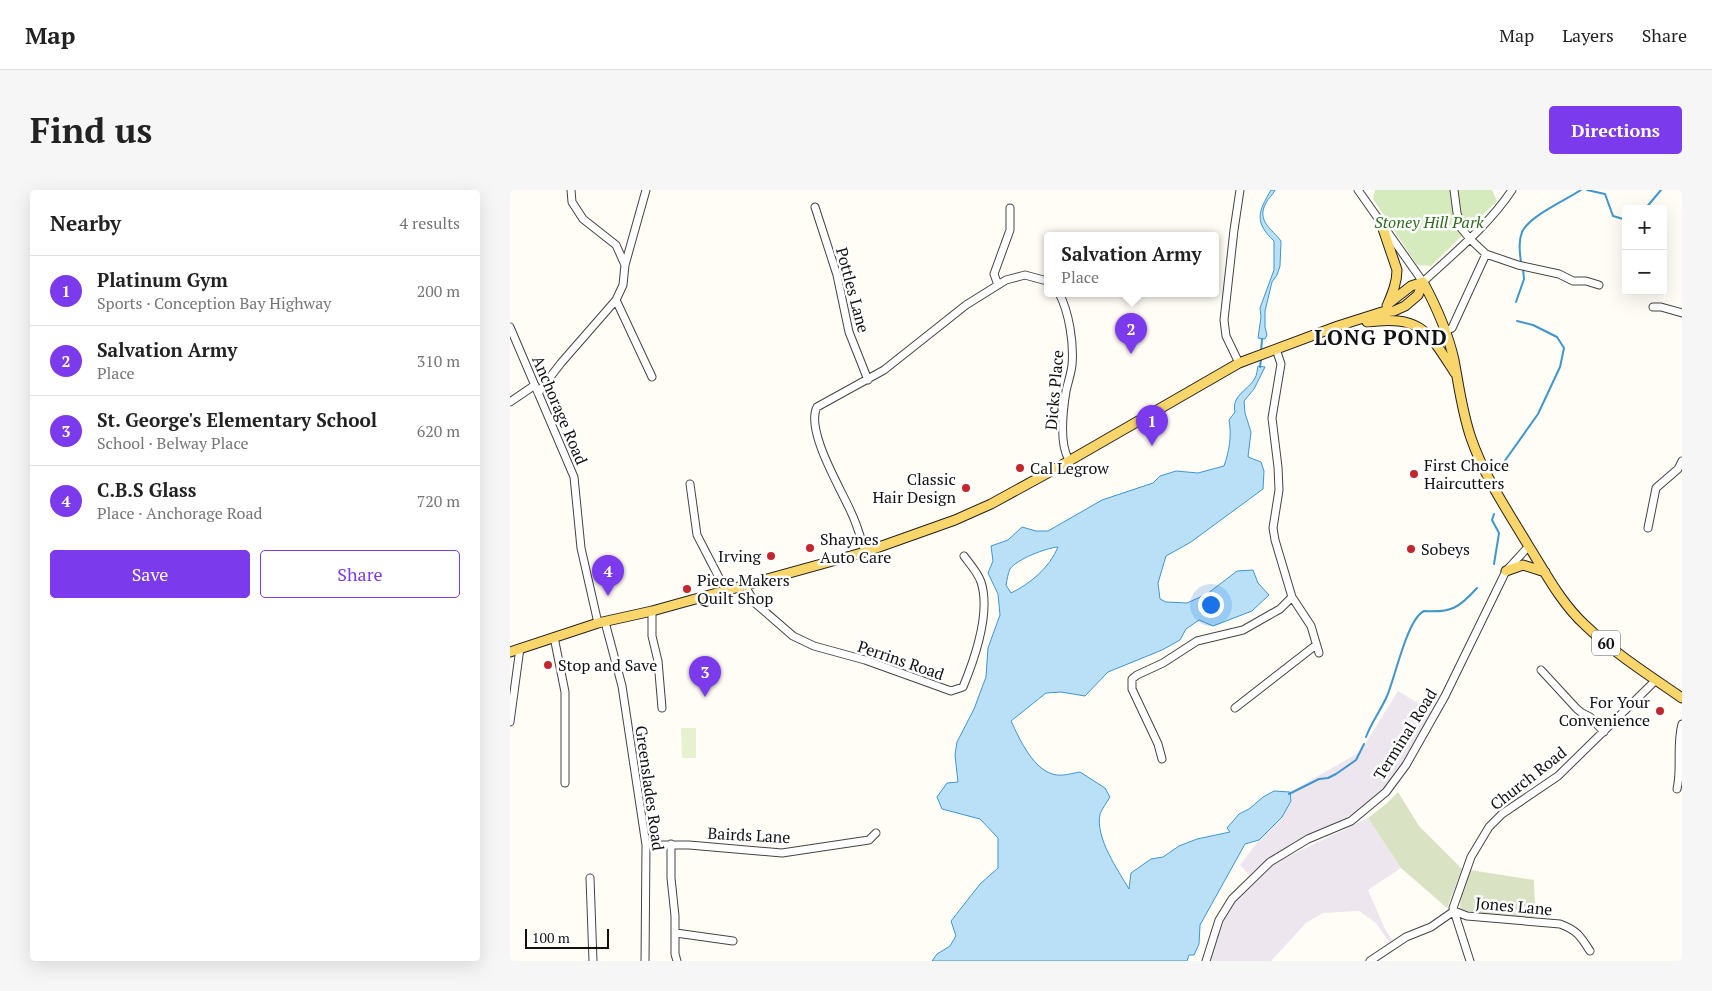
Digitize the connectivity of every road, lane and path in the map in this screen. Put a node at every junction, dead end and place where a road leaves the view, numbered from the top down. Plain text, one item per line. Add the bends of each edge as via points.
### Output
1 (571, 190) edge
2 (646, 190) edge
3 (1240, 190) edge
4 (1358, 190) edge
5 (1454, 190) edge
6 (1512, 190) edge
7 (815, 207) dead end
8 (1010, 208) dead end
9 (1382, 223) junction
10 (1470, 239) junction
11 (1486, 254) junction
12 (626, 265) junction
13 (1044, 280) edge
14 (1423, 282) junction
15 (998, 285) junction
16 (1599, 285) dead end
17 (1060, 297) edge
18 (616, 300) junction
19 (1652, 307) dead end
20 (1385, 309) junction
21 (1682, 313) edge
22 (1345, 324) junction
23 (510, 327) edge
24 (1445, 331) junction
25 (1275, 349) junction
26 (1239, 363) junction
27 (652, 377) dead end
28 (1457, 377) junction
29 (868, 380) junction
30 (535, 385) junction
31 (538, 393) junction
32 (510, 402) edge
33 (1069, 460) junction
34 (1682, 461) edge
35 (690, 484) dead end
36 (1648, 528) dead end
37 (1529, 546) junction
38 (865, 552) junction
39 (964, 556) dead end
40 (1506, 572) junction
41 (1545, 572) junction
42 (745, 586) junction
43 (726, 591) junction
44 (1292, 597) junction
45 (652, 611) junction
46 (602, 622) junction
47 (554, 637) junction
48 (1316, 645) junction
49 (520, 648) junction
50 (510, 652) edge
51 (1319, 653) dead end
52 (1541, 670) dead end
53 (1656, 680) junction
54 (1682, 698) edge
55 (662, 708) dead end
56 (1235, 708) dead end
57 (510, 722) edge
58 (1682, 724) edge
59 (1604, 732) junction
60 (1162, 759) dead end
61 (565, 783) dead end
62 (1677, 789) dead end
63 (876, 833) dead end
64 (671, 844) junction
65 (646, 845) junction
66 (590, 878) dead end
67 (1454, 911) junction
68 (676, 933) junction
69 (734, 941) dead end
70 (1590, 951) dead end
71 (593, 961) edge
72 (645, 961) edge
73 (677, 961) edge
74 (1206, 961) edge
75 (1370, 961) edge
76 (1470, 961) edge

1 - 12 street via 572,202 583,219 616,245
2 - 12 street
3 - 26 street via 1224,320 1226,336
4 - 9 street
5 - 10 street via 1461,228
6 - 10 street
7 - 29 street, Pottles Lane via 837,275 849,332
8 - 15 street via 1010,230 994,274
9 - 14 street
9 - 20 main road via 1397,270 1396,283
10 - 11 street
10 - 14 street
11 - 16 street
11 - 24 street via 1452,328
12 - 18 street via 624,285
13 - 15 street via 1025,275
14 - 20 main road via 1411,286
14 - 24 main road, 60
15 - 29 street
17 - 33 street, Dicks Place via 1072,348 1063,422 1064,449
18 - 27 street
18 - 31 street
19 - 21 street
20 - 22 main road
22 - 25 main road
22 - 28 main road via 1388,319 1417,325 1435,341
23 - 30 street, Anchorage Road
24 - 28 main road, 60
25 - 26 main road
25 - 44 street via 1281,364 1272,418 1279,490 1273,528
26 - 33 main road
28 - 37 main road, 60 via 1477,454
29 - 38 street via 817,407 814,413 822,451 852,514
30 - 31 street, Anchorage Road
30 - 32 street
31 - 46 street, Anchorage Road via 574,477 581,548
33 - 38 main road via 991,504
34 - 36 street via 1678,469 1656,488
35 - 43 street via 697,535
37 - 40 street, Terminal Road
37 - 41 main road, 60
38 - 42 main road
39 - 42 street, Perrins Road via 981,580 983,618 963,687 951,691 814,646 794,636 755,603
40 - 41 main road via 1523,565
40 - 74 street, Terminal Road via 1446,696 1406,765 1386,792 1351,821 1308,839 1270,862 1232,899 1219,920
41 - 53 main road, 60 via 1585,626
42 - 43 main road
43 - 45 main road
44 - 48 street via 1311,626
44 - 60 street via 1280,609 1243,630 1197,641 1132,679 1132,689
45 - 46 main road
45 - 55 street via 652,636 658,661
46 - 47 main road
46 - 65 street, Greenslades Road via 622,686
47 - 49 main road
47 - 61 street via 565,692
48 - 51 street
48 - 56 street
49 - 50 main road
49 - 57 street
52 - 59 street via 1577,709
53 - 54 main road, 60
53 - 59 street, Church Road
58 - 62 street
59 - 67 street, Church Road via 1558,776 1489,826 1471,857
63 - 64 street, Bairds Lane via 869,840 782,853
64 - 65 street, Bairds Lane
64 - 68 street
65 - 72 street, Greenslades Road
66 - 71 street
67 - 70 street, Jones Lane via 1467,916 1560,924 1578,933
67 - 75 street
67 - 76 street
68 - 69 street
68 - 73 street

